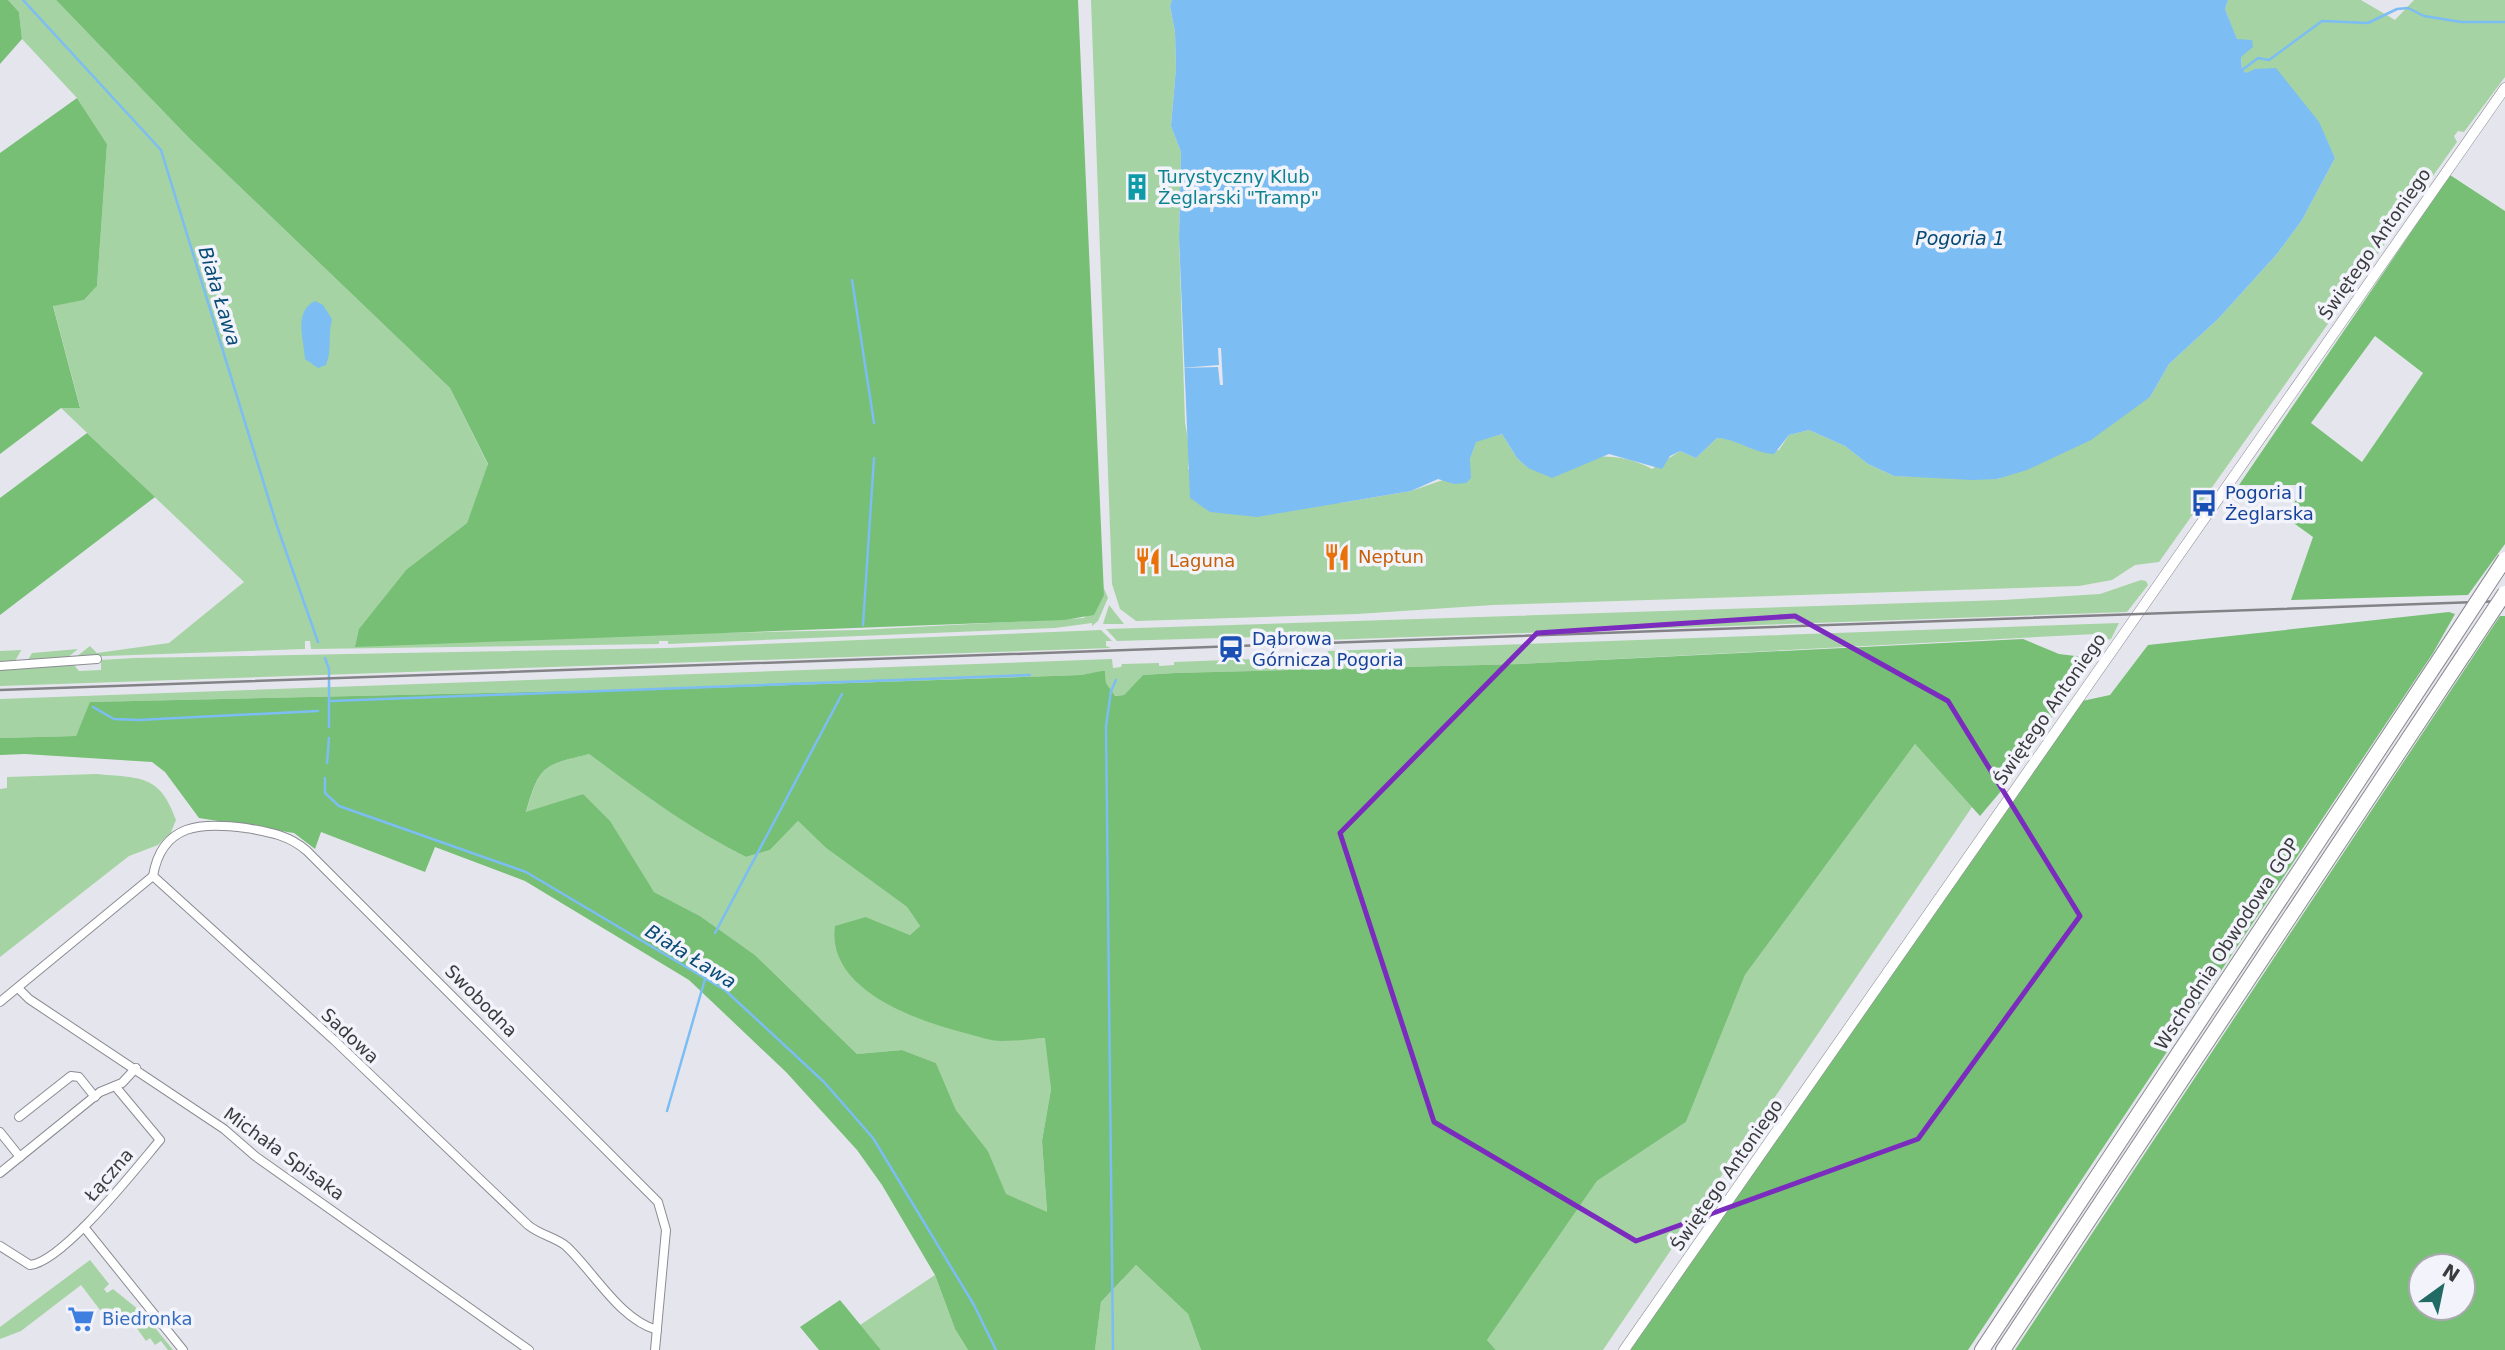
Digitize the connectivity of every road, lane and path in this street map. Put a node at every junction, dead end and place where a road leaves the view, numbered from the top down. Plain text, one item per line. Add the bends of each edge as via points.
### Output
1 (2505, 88) edge
2 (2505, 559) edge
3 (2505, 593) edge
4 (97, 659) dead end
5 (0, 666) edge
6 (153, 876) junction
7 (18, 988) junction
8 (0, 1003) edge
9 (136, 1068) junction
10 (115, 1086) junction
11 (95, 1097) junction
12 (19, 1117) dead end
13 (0, 1132) edge
14 (20, 1157) junction
15 (0, 1173) edge
16 (84, 1227) junction
17 (0, 1246) edge
18 (657, 1330) junction
19 (183, 1350) edge
20 (529, 1350) edge
21 (655, 1350) edge
22 (1624, 1350) edge
23 (1982, 1350) edge
24 (2003, 1350) edge

1 - 22 street, Świętego Antoniego
2 - 23 highway, Wschodnia Obwodowa GOP, bridge
3 - 24 highway, Wschodnia Obwodowa GOP, bridge
4 - 5 street
6 - 7 street
6 - 18 street, Sadowa via 328,1034 528,1225 565,1246 629,1313
6 - 18 street, Swobodna via 158,856 171,839 183,830 205,825 276,833 307,850 656,1198 666,1230
7 - 8 street
7 - 9 street, Michała Spisaka
9 - 10 street
9 - 20 street, Michała Spisaka
10 - 11 street
10 - 16 street, Łączna via 160,1140
11 - 12 street via 79,1077 71,1076
11 - 14 street
13 - 14 street
14 - 15 street
16 - 17 street via 35,1265
16 - 19 street, Łączna
18 - 21 street, Swobodna

